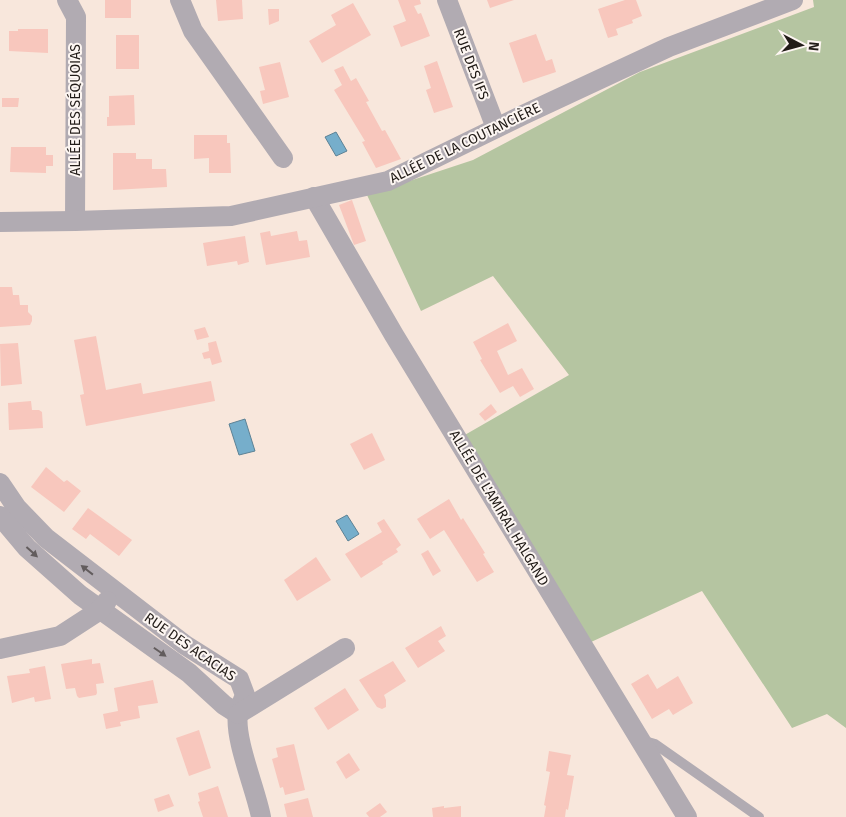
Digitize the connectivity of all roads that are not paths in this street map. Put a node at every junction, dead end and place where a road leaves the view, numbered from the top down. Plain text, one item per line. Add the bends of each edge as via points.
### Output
1 (67, 0) edge
2 (180, 0) edge
3 (447, 0) edge
4 (793, 0) edge
5 (496, 128) junction
6 (283, 158) dead end
7 (314, 197) junction
8 (75, 221) junction
9 (0, 222) edge
10 (0, 483) edge
11 (0, 516) edge
12 (114, 591) junction
13 (100, 610) junction
14 (345, 648) dead end
15 (0, 649) edge
16 (238, 714) junction
17 (640, 740) junction
18 (261, 817) edge
19 (687, 817) edge
20 (759, 817) edge

1 - 8 street, ALLÉE DES SÉQUOIAS via 76,17
2 - 6 street via 193,31
3 - 5 street, RUE DES IFS
4 - 5 street, ALLÉE DE LA COUTANCIÈRE via 669,47
5 - 7 street, ALLÉE DE LA COUTANCIÈRE via 388,181
7 - 8 street, ALLÉE DE LA COUTANCIÈRE via 231,216
7 - 17 street, ALLÉE DE L'AMIRAL HALGAND
8 - 9 street, ALLÉE DE LA COUTANCIÈRE
12 -> 10 street, RUE DES ACACIAS via 46,538 17,508
11 -> 13 street, RUE DES ACACIAS via 27,548
12 - 13 street
12 - 16 street, RUE DES ACACIAS via 185,645 238,679 245,695
13 - 15 street via 60,636
13 -> 16 street, RUE DES ACACIAS via 189,672
14 - 16 street
16 - 18 street, RUE DES ACACIAS via 239,736
17 - 19 street, ALLÉE DE L'AMIRAL HALGAND
17 - 20 lane via 655,744

